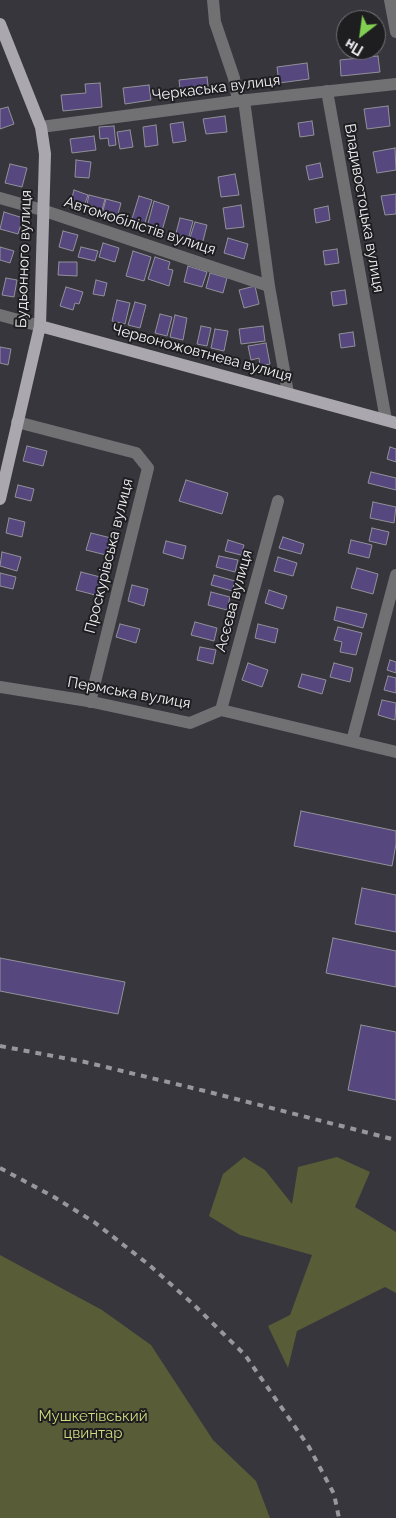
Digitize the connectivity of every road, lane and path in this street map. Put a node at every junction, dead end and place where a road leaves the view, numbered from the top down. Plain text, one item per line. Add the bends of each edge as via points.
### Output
1 (213, 0) edge
2 (390, 0) edge
3 (0, 24) edge
4 (396, 32) edge
5 (396, 84) edge
6 (327, 91) junction
7 (241, 100) junction
8 (41, 127) junction
9 (0, 198) edge
10 (42, 210) junction
11 (269, 286) junction
12 (0, 315) edge
13 (40, 326) junction
14 (288, 393) junction
15 (18, 422) junction
16 (391, 422) edge
17 (0, 499) edge
18 (278, 501) dead end
19 (396, 575) edge
20 (0, 687) edge
21 (90, 702) junction
22 (221, 710) junction
23 (352, 741) junction
24 (396, 752) edge

1 - 7 street via 215,22
2 - 4 street
3 - 8 main road, Будьонного вулиця
5 - 6 street, Черкаська вулиця
6 - 7 street, Черкаська вулиця
6 - 16 street, Владивостоцька вулиця
7 - 8 street, Черкаська вулиця
7 - 11 street
8 - 10 main road, Будьонного вулиця via 45,154
9 - 10 street, Автомобілістів вулиця
10 - 11 street, Автомобілістів вулиця
10 - 13 main road, Будьонного вулиця
11 - 14 street
12 - 13 street, Червоножовтнева вулиця
13 - 14 main road, Червоножовтнева вулиця
13 - 15 main road, Будьонного вулиця
14 - 16 main road, Червоножовтнева вулиця
15 - 17 main road, Будьонного вулиця
15 - 21 street, Проскурівська вулиця via 136,453 148,468
18 - 22 street, Асєєва вулиця
19 - 23 street
20 - 21 street, Пермська вулиця
21 - 22 street, Пермська вулиця via 190,723
22 - 23 street
23 - 24 street

